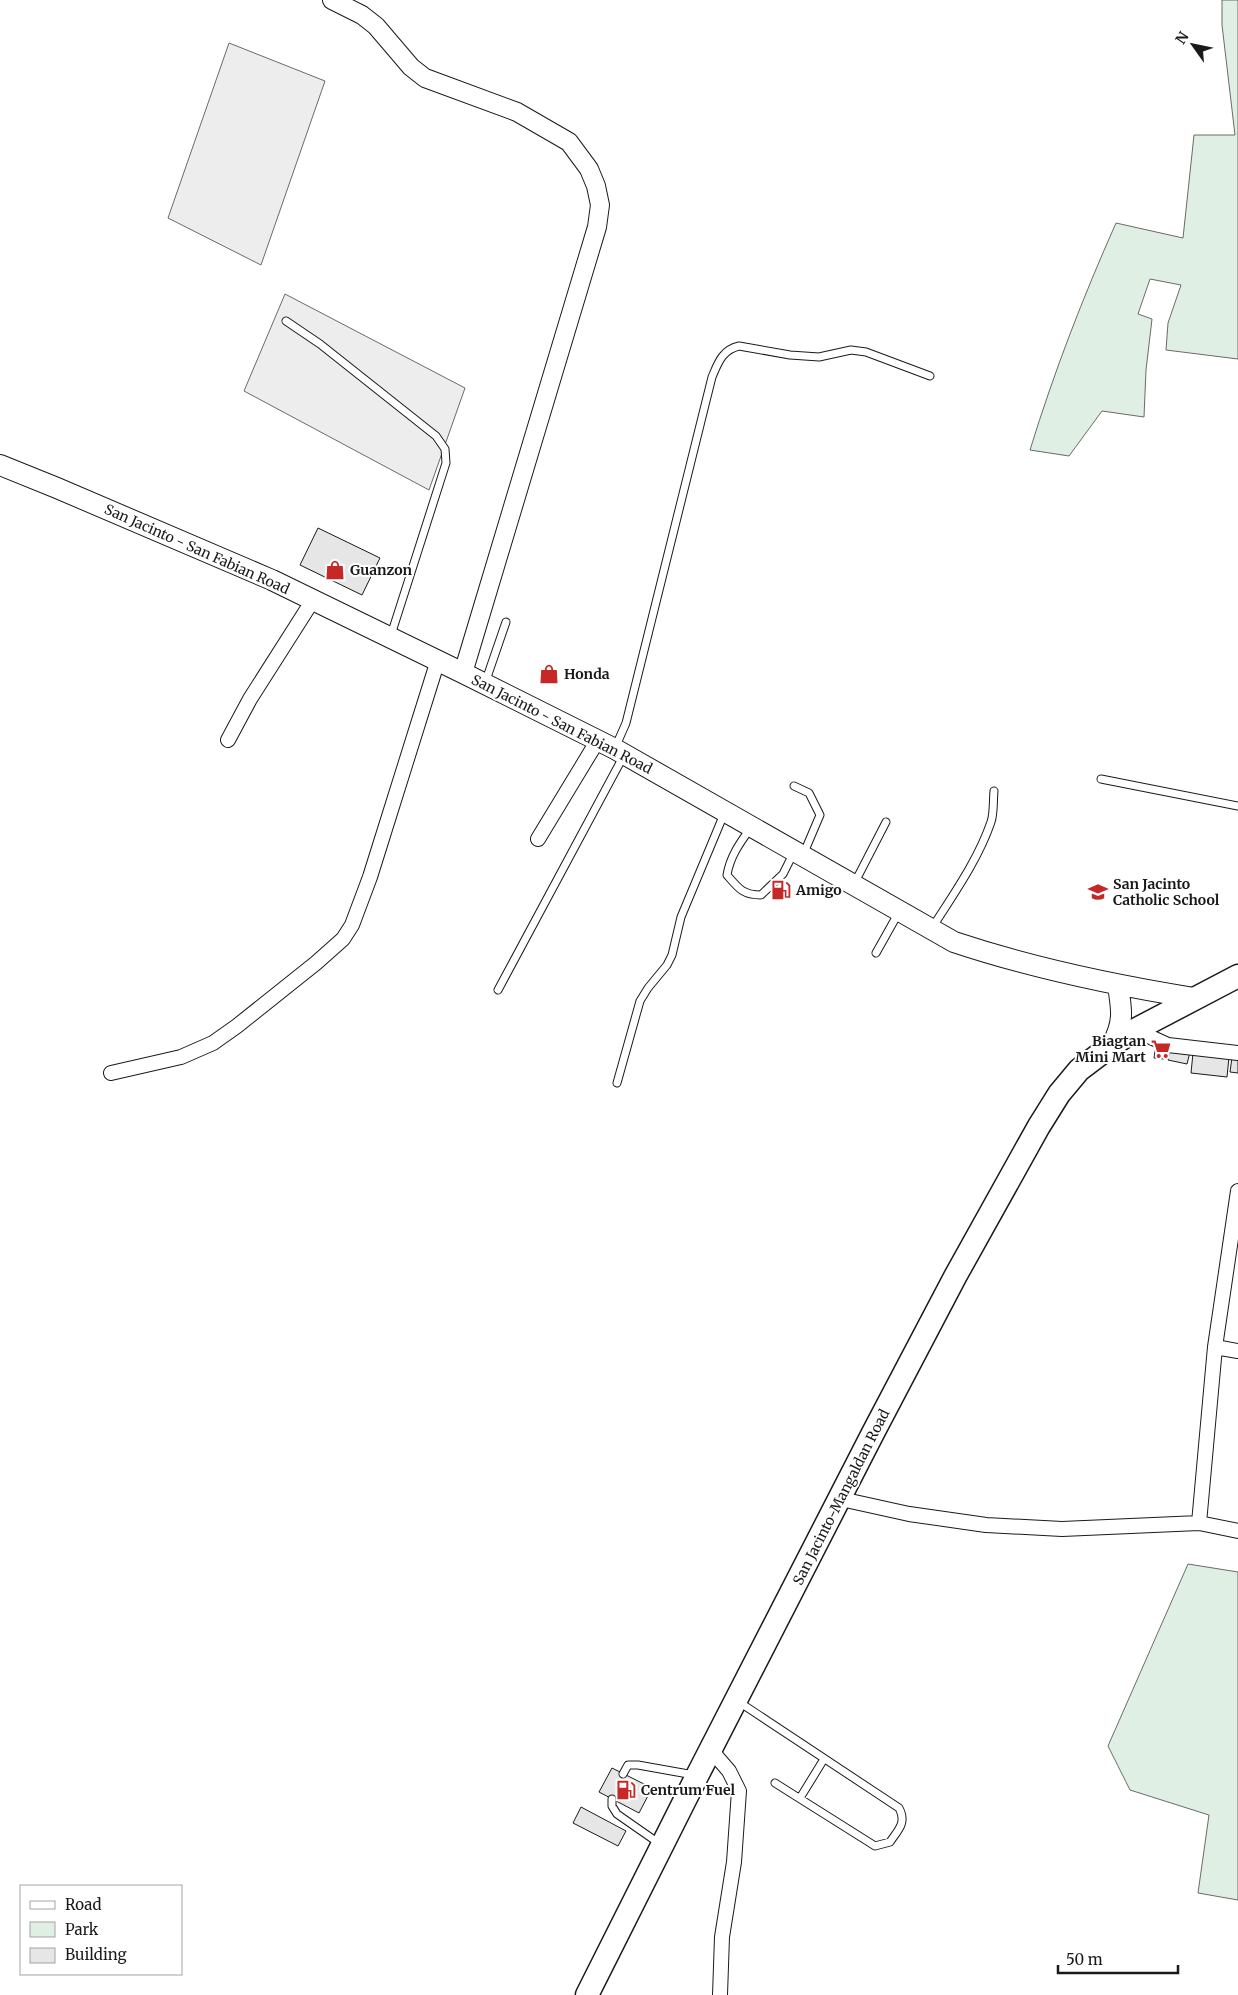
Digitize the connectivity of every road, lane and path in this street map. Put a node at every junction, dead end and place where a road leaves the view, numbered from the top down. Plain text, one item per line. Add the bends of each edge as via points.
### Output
1 (332, 0) edge
2 (286, 321) dead end
3 (930, 376) dead end
4 (0, 466) edge
5 (313, 600) junction
6 (506, 622) dead end
7 (391, 637) junction
8 (438, 660) junction
9 (462, 673) junction
10 (485, 684) junction
11 (228, 740) dead end
12 (612, 748) junction
13 (1101, 779) dead end
14 (794, 786) dead end
15 (994, 791) dead end
16 (1238, 806) edge
17 (725, 812) junction
18 (886, 822) dead end
19 (752, 827) junction
20 (538, 839) dead end
21 (798, 853) junction
22 (849, 881) junction
23 (900, 911) junction
24 (931, 930) junction
25 (876, 953) dead end
26 (1238, 976) edge
27 (1118, 986) junction
28 (498, 990) dead end
29 (1194, 998) junction
30 (1136, 1030) junction
31 (1112, 1045) junction
32 (1238, 1053) edge
33 (111, 1073) dead end
34 (618, 1083) dead end
35 (1238, 1191) edge
36 (1215, 1347) junction
37 (1238, 1351) edge
38 (841, 1499) junction
39 (1199, 1523) junction
40 (1238, 1531) edge
41 (736, 1700) junction
42 (710, 1749) junction
43 (824, 1759) junction
44 (623, 1774) dead end
45 (697, 1776) junction
46 (775, 1783) dead end
47 (800, 1798) junction
48 (612, 1799) dead end
49 (662, 1845) junction
50 (587, 1995) edge
51 (720, 1995) edge

1 - 9 street via 376,26 425,78 517,112 569,142 589,169 600,205 597,227
2 - 7 lane via 436,436 445,449 446,462
3 - 12 lane via 866,352 851,350 819,357 739,346 724,353 712,377 626,723
4 - 5 main road, San Jacinto - San Fabian Road
5 - 7 main road, San Jacinto - San Fabian Road
5 - 11 street
6 - 10 lane
7 - 8 main road, San Jacinto - San Fabian Road
8 - 9 main road, San Jacinto - San Fabian Road
8 - 33 street via 370,877 352,925 343,938 309,969 213,1043 181,1057
9 - 10 main road, San Jacinto - San Fabian Road
10 - 12 main road, San Jacinto - San Fabian Road
12 - 17 main road, San Jacinto - San Fabian Road
12 - 20 street
12 - 28 lane
13 - 16 lane
14 - 21 lane via 809,793 820,815
15 - 24 lane via 992,820 987,832
17 - 19 main road, San Jacinto - San Fabian Road
17 - 34 lane via 681,917 672,955 640,1001
18 - 22 lane
19 - 21 main road, San Jacinto - San Fabian Road
19 - 21 lane via 735,850 728,869 728,876 742,892 761,895 783,874
21 - 22 main road, San Jacinto - San Fabian Road
22 - 23 main road, San Jacinto - San Fabian Road
23 - 24 main road, San Jacinto - San Fabian Road
23 - 25 lane
24 - 27 main road, San Jacinto - San Fabian Road via 981,951
26 - 29 main road, San Jacinto-Mangaldan Road
27 - 29 main road, San Jacinto - San Fabian Road
27 - 31 main road via 1122,1011 1120,1028
29 - 30 main road, San Jacinto-Mangaldan Road
30 - 31 main road, San Jacinto-Mangaldan Road
30 - 32 street via 1168,1045
31 - 38 main road, San Jacinto-Mangaldan Road via 1080,1070 1059,1094 956,1275
35 - 36 street
36 - 37 street
36 - 39 street
38 - 39 street via 909,1514 986,1525 1062,1529
38 - 41 main road, San Jacinto-Mangaldan Road
39 - 40 street
41 - 42 main road, San Jacinto-Mangaldan Road
41 - 43 lane
42 - 45 main road, San Jacinto-Mangaldan Road
42 - 51 street via 729,1771 739,1791 734,1862 722,1937
43 - 47 lane
43 - 47 lane via 899,1808 903,1822 890,1842 875,1846
44 - 45 lane via 628,1765 638,1765
45 - 49 main road, San Jacinto-Mangaldan Road
46 - 47 lane
48 - 49 lane via 617,1814
49 - 50 main road, San Jacinto-Mangaldan Road

